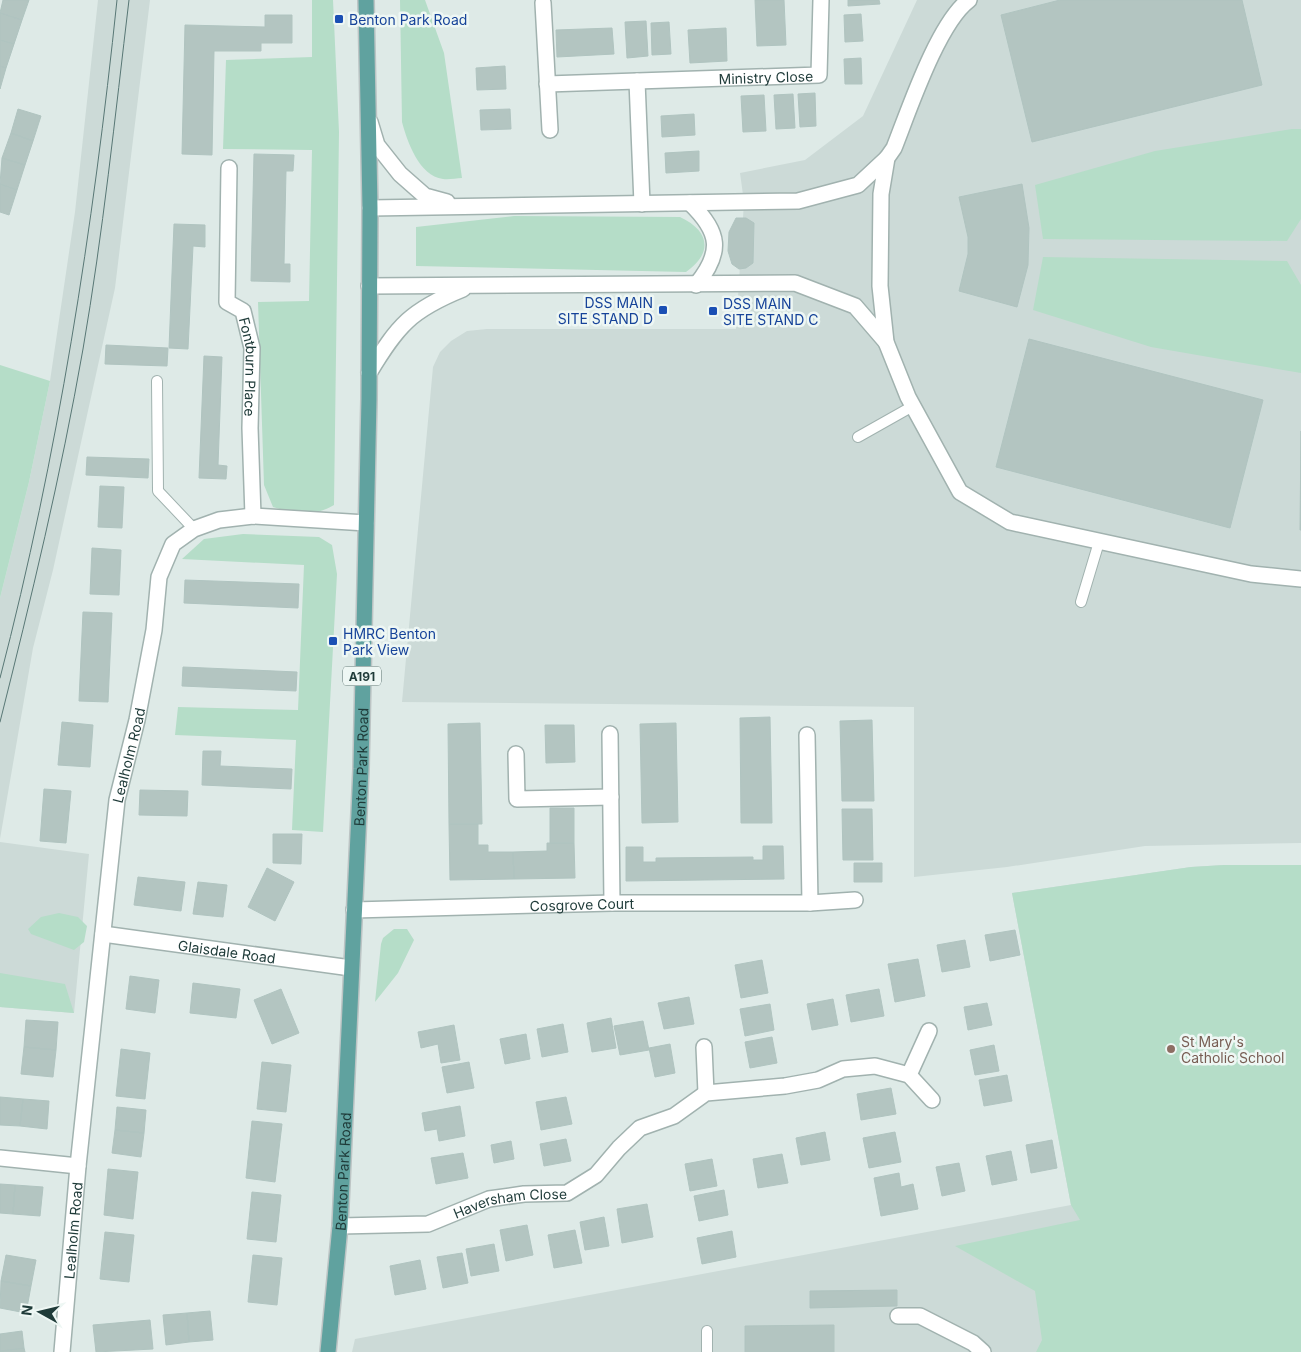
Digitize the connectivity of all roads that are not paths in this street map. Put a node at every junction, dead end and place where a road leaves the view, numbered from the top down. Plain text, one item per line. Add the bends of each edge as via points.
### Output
1 (366, 0) edge
2 (821, 0) edge
3 (969, 0) edge
4 (544, 3) dead end
5 (637, 81) junction
6 (548, 84) junction
7 (369, 118) junction
8 (550, 130) dead end
9 (886, 158) junction
10 (229, 168) dead end
11 (690, 202) junction
12 (642, 204) junction
13 (467, 207) junction
14 (370, 208) junction
15 (696, 284) junction
16 (369, 286) junction
17 (470, 286) junction
18 (886, 342) junction
19 (369, 373) junction
20 (157, 381) dead end
21 (913, 406) junction
22 (858, 437) dead end
23 (253, 516) junction
24 (366, 523) junction
25 (194, 529) junction
26 (1099, 542) junction
27 (1301, 579) edge
28 (1081, 602) dead end
29 (610, 734) dead end
30 (807, 735) dead end
31 (516, 754) dead end
32 (611, 798) junction
33 (855, 900) dead end
34 (612, 902) junction
35 (810, 903) junction
36 (354, 910) junction
37 (102, 934) junction
38 (351, 968) junction
39 (929, 1032) dead end
40 (704, 1047) dead end
41 (909, 1075) junction
42 (706, 1093) junction
43 (932, 1100) dead end
44 (0, 1158) edge
45 (78, 1166) junction
46 (340, 1226) junction
47 (898, 1316) dead end
48 (707, 1331) dead end
49 (62, 1352) edge
50 (328, 1352) edge
51 (708, 1352) edge
52 (983, 1352) edge

1 - 7 main road, Benton Park Road / A191
2 - 5 street, Ministry Close via 819,75
3 - 9 street via 958,8 925,70 894,148
4 - 6 street
5 - 6 street, Ministry Close
5 - 12 street
6 - 8 street
7 - 13 street via 377,145 400,174 425,196
7 - 14 main road, Benton Park Road / A191
9 - 11 street via 858,185 798,201
9 - 18 street via 880,215 880,286
10 - 23 street, Fontburn Place via 227,302 243,311 252,348
11 - 12 street
11 - 15 street via 704,216 716,242 709,269
12 - 13 street
13 - 14 street
14 - 16 main road, Benton Park Road / A191
15 - 17 street
15 - 18 street via 795,283 855,306
16 - 17 street
16 - 19 main road, Benton Park Road / A191
17 - 19 street via 436,300 408,319 386,344
18 - 21 street
19 - 24 main road, Benton Park Road / A191
20 - 25 lane via 158,491
21 - 22 lane
21 - 26 street via 960,492 1010,522
23 - 24 street, Lealholm Road
23 - 25 street, Lealholm Road via 219,520
24 - 36 main road, Benton Park Road / A191 via 361,769
25 - 37 street, Lealholm Road via 173,544 158,577 154,630 137,720 116,800
26 - 27 street via 1251,574
26 - 28 lane
29 - 32 street
30 - 35 street
31 - 32 street via 517,799
32 - 34 street
33 - 35 street, Cosgrove Court
34 - 35 street, Cosgrove Court
34 - 36 street, Cosgrove Court
36 - 38 main road, Benton Park Road / A191
37 - 38 street, Glaisdale Road
37 - 45 street, Lealholm Road
38 - 46 main road, Benton Park Road / A191
39 - 41 street
40 - 42 street
41 - 42 street via 874,1066 843,1069 818,1080 785,1086
41 - 43 street
42 - 46 street, Haversham Close via 674,1116 640,1128 596,1175 567,1193 489,1199 428,1224
44 - 45 street, Lealholm Road
45 - 49 street, Lealholm Road
46 - 50 main road, Benton Park Road / A191
47 - 52 street via 920,1316 973,1343
48 - 51 lane

